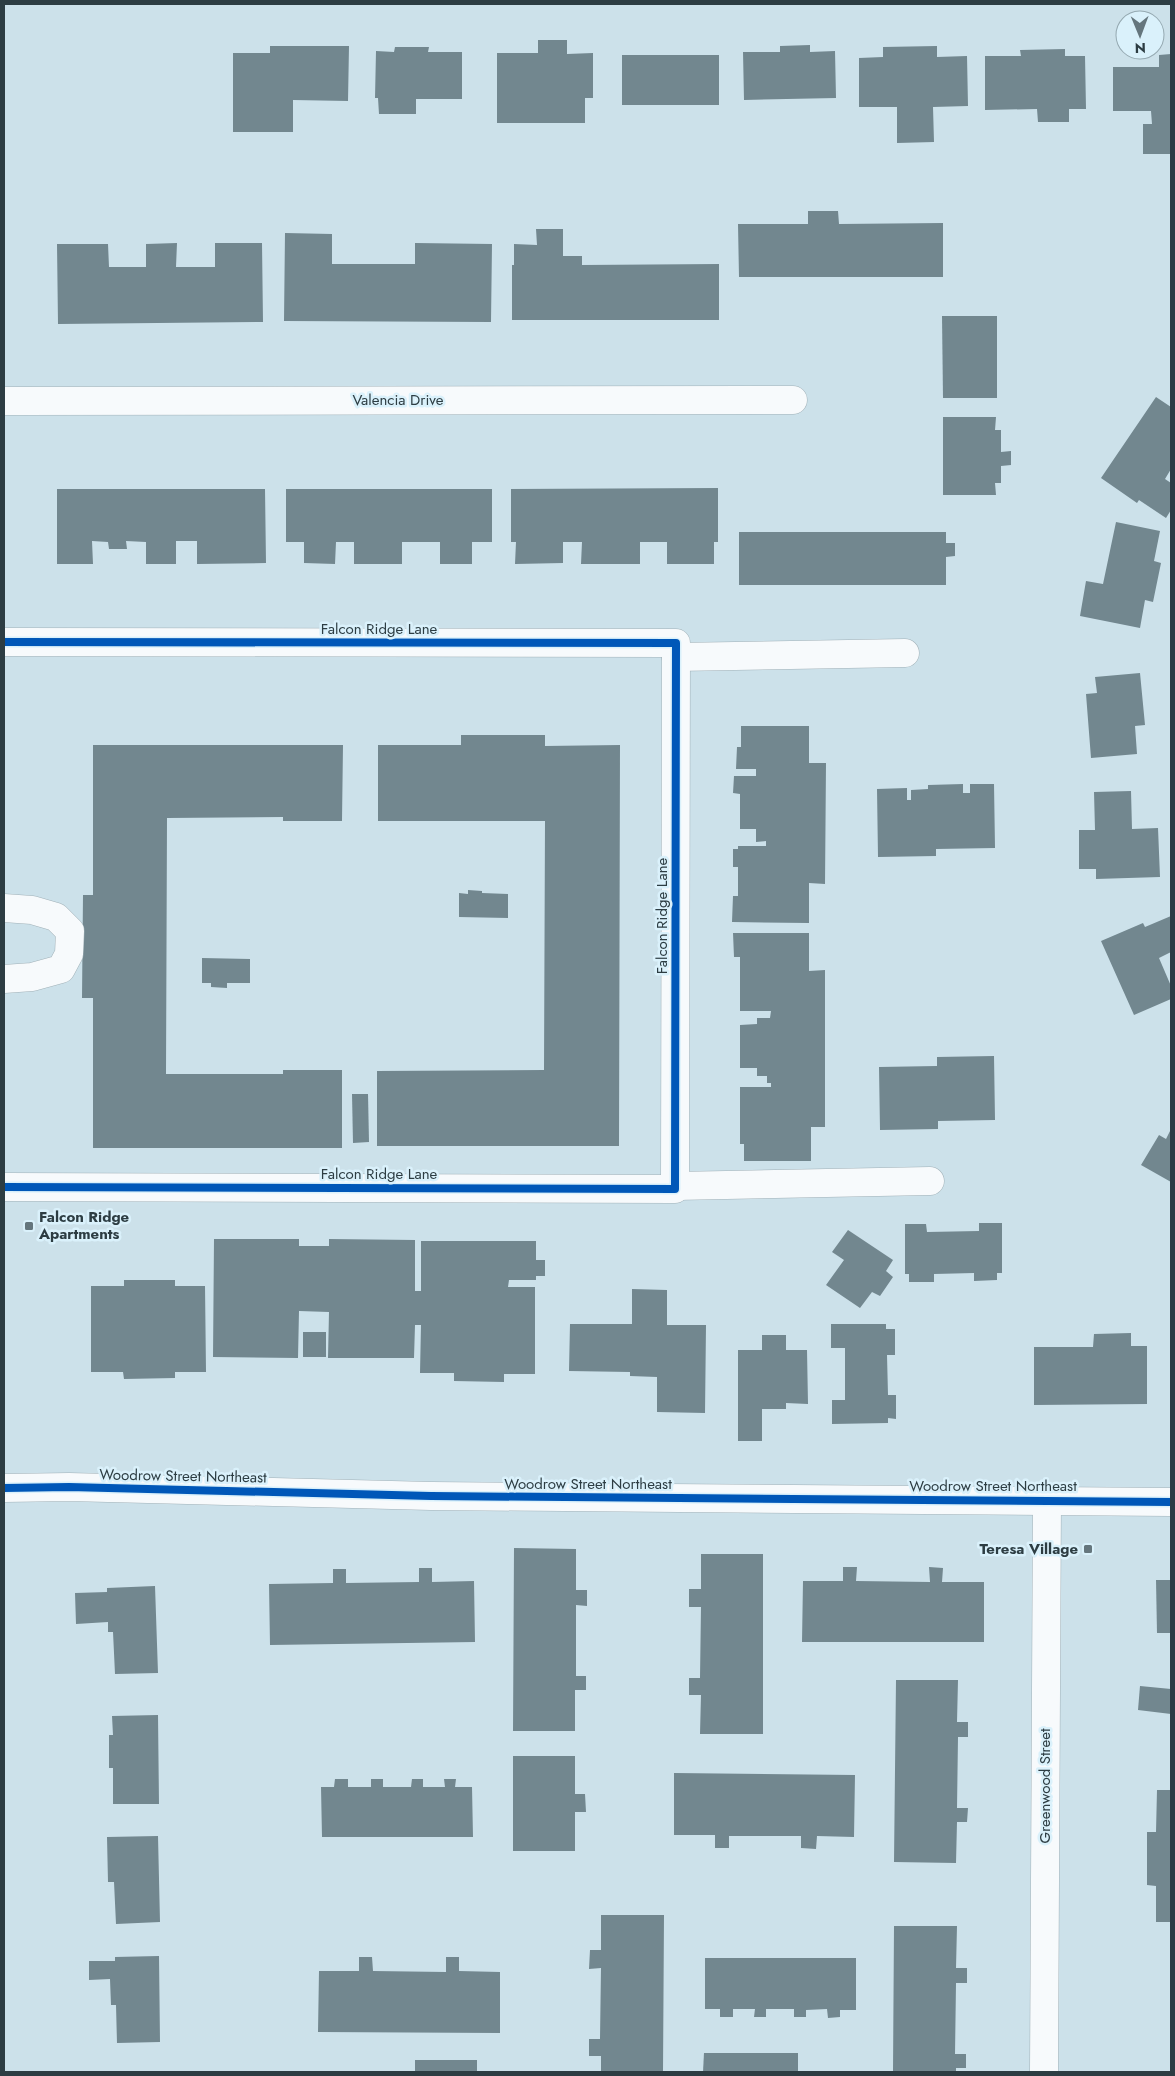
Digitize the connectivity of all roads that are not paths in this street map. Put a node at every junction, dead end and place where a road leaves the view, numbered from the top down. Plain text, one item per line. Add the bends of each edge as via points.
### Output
1 (793, 400) dead end
2 (4, 401) edge
3 (4, 642) edge
4 (905, 653) dead end
5 (676, 657) junction
6 (4, 908) edge
7 (4, 980) edge
8 (930, 1181) dead end
9 (675, 1186) junction
10 (4, 1187) edge
11 (4, 1488) edge
12 (1047, 1500) junction
13 (1171, 1502) edge
14 (1044, 2072) edge

1 - 2 street, Valencia Drive
3 - 5 street, Falcon Ridge Lane via 676,643
4 - 5 street
5 - 9 street, Falcon Ridge Lane
6 - 7 street via 32,910 56,917 70,931 69,954 61,969
8 - 9 street, Falcon Ridge Lane
9 - 10 street, Falcon Ridge Lane via 675,1189
11 - 12 street, Woodrow Street Northeast via 441,1496
12 - 13 street, Woodrow Street Northeast
12 - 14 street, Greenwood Street

